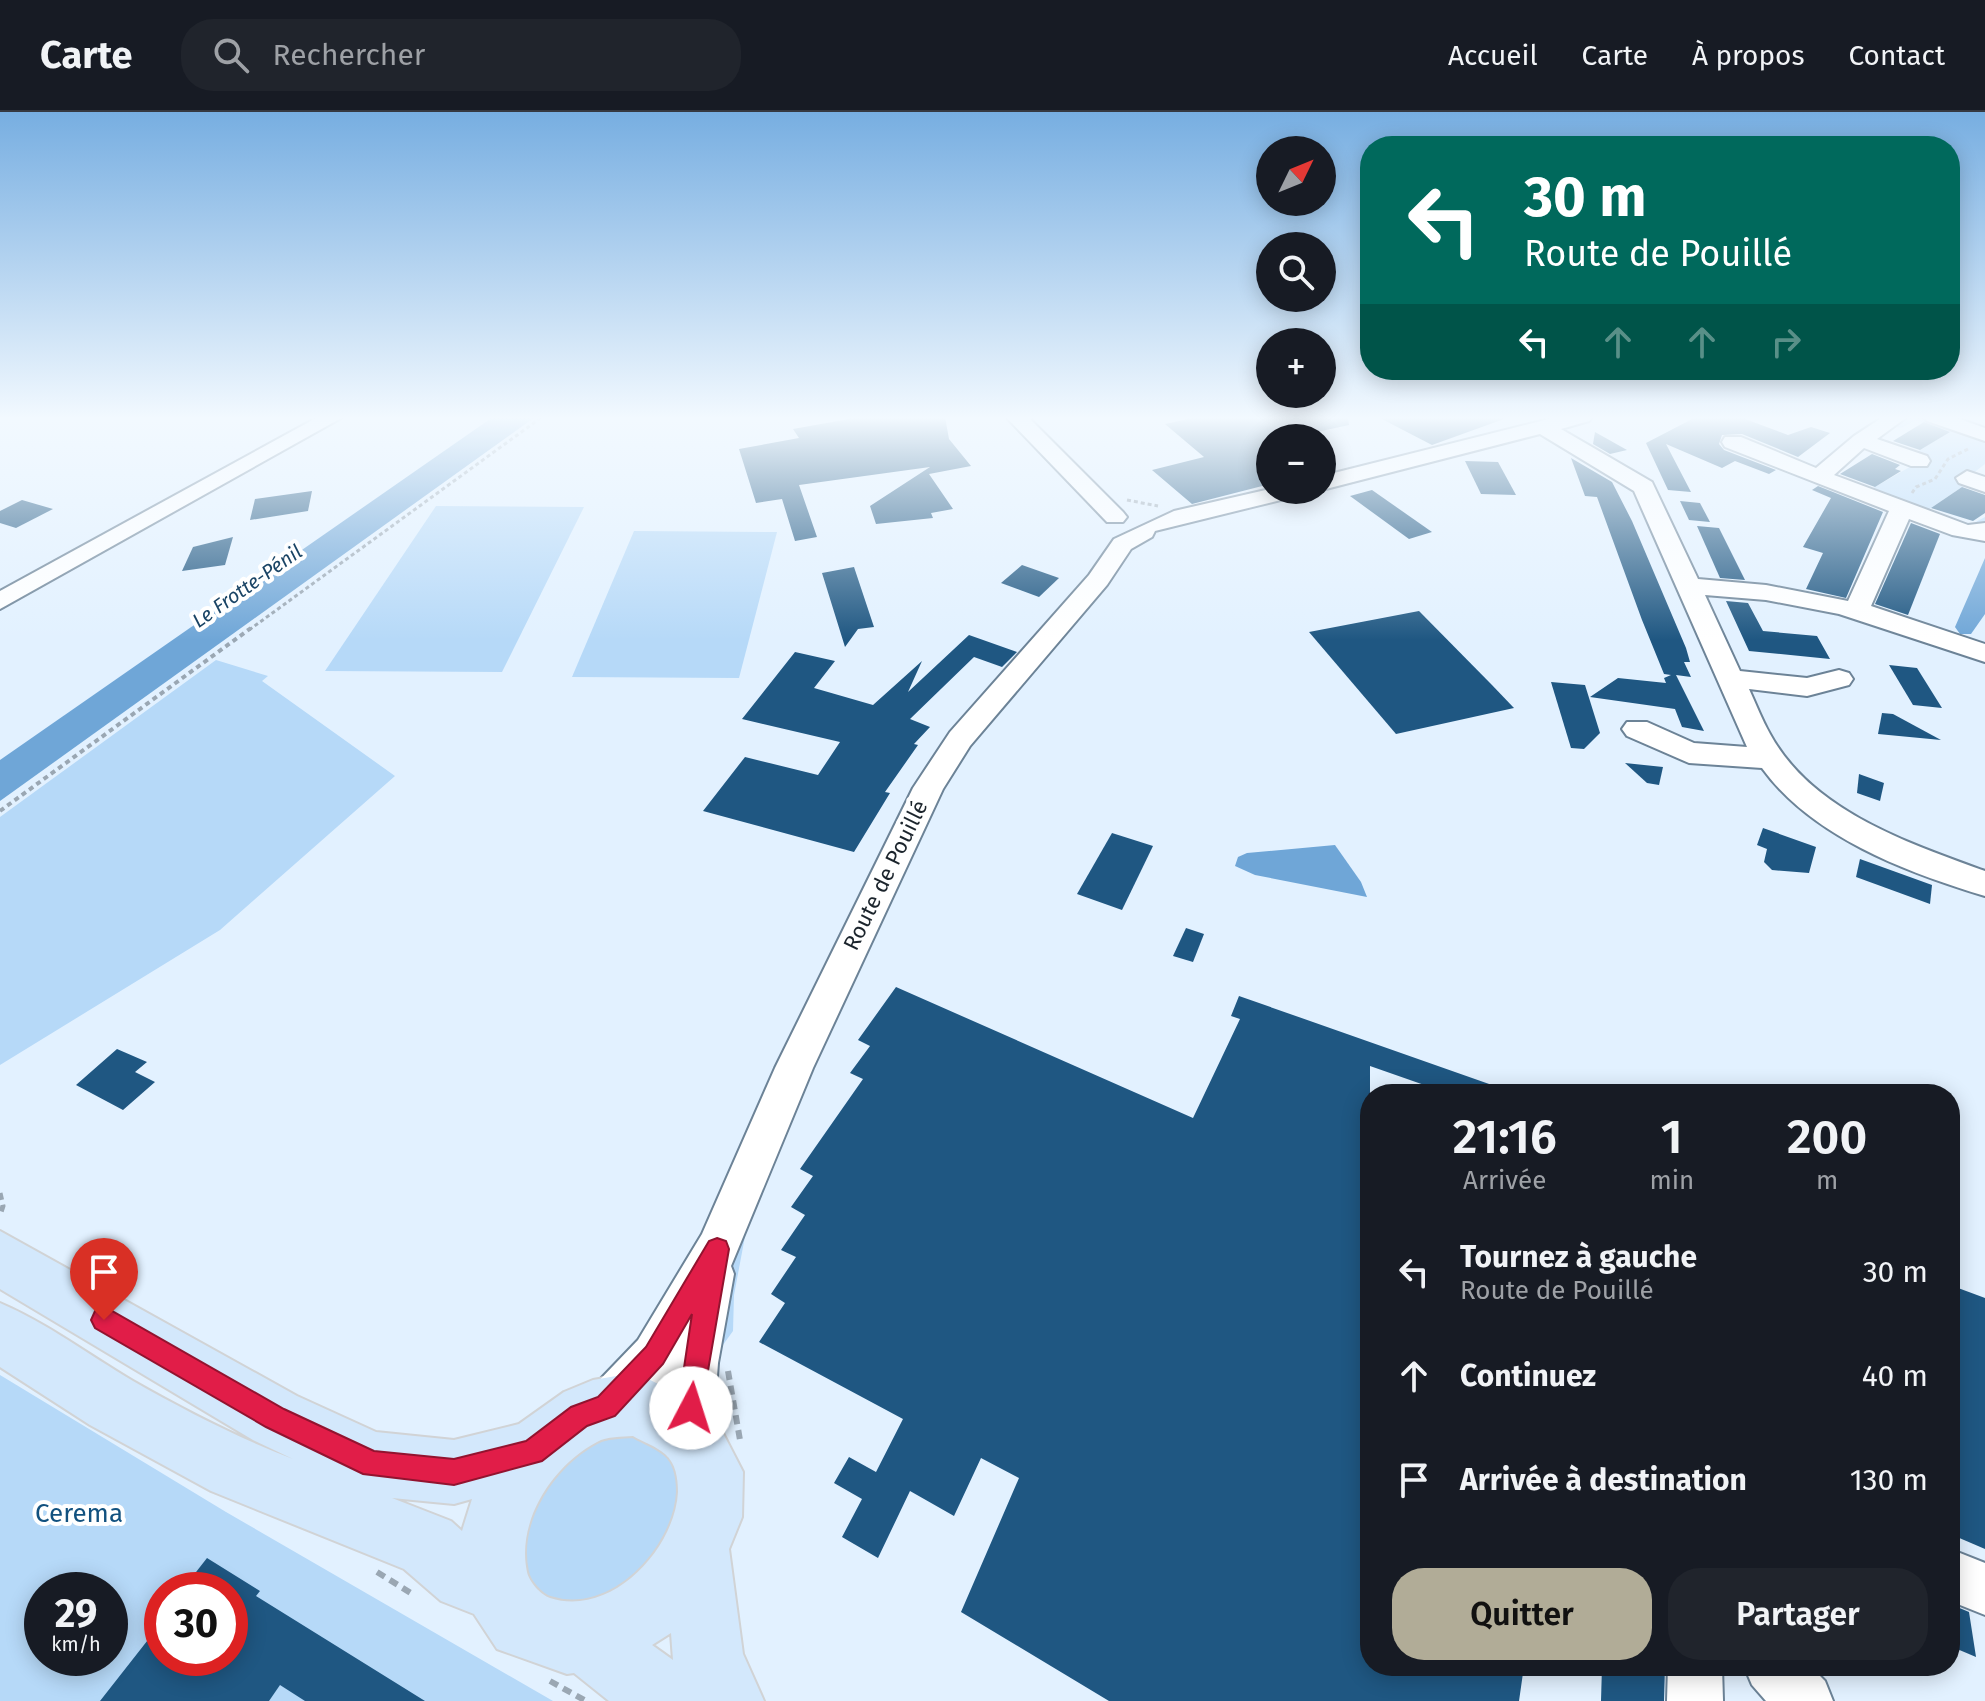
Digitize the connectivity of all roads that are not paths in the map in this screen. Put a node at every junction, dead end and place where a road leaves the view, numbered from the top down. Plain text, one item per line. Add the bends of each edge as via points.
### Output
1 (199, 491) edge
2 (1101, 491) edge
3 (1646, 491) edge
4 (1857, 491) edge
5 (1256, 499) edge
6 (1902, 508) junction
7 (1133, 519) junction
8 (1983, 534) edge
9 (1690, 586) junction
10 (0, 601) edge
11 (1856, 611) junction
12 (1985, 654) edge
13 (1731, 679) junction
14 (1839, 679) dead end
15 (1637, 729) dead end
16 (1769, 758) junction
17 (1985, 884) edge
18 (717, 1249) junction
19 (0, 1258) edge
20 (0, 1333) edge
21 (606, 1407) junction
22 (689, 1431) junction
23 (533, 1452) junction
24 (699, 1558) junction
25 (1960, 1579) edge
26 (498, 1589) junction
27 (1985, 1589) edge
28 (595, 1645) junction
29 (1695, 1676) edge
30 (1781, 1676) edge
31 (667, 1701) edge
32 (728, 1701) edge
33 (1695, 1701) edge
34 (1805, 1701) edge

1 - 10 street
2 - 7 street
3 - 9 street
4 - 6 street
5 - 7 street via 1182,516
6 - 8 street
6 - 11 street
7 - 18 street, Route de Pouillé via 1088,591 960,739 928,788 794,1068
9 - 11 street via 1792,594
9 - 13 street
11 - 12 street
13 - 14 street via 1807,687
13 - 16 street
15 - 16 street via 1689,753
16 - 17 street via 1815,804 1847,825 1886,847
18 - 21 street, Route de Pouillé via 654,1356
18 - 22 street, Route de Pouillé via 695,1363
19 - 23 main road via 275,1418 373,1464 454,1472
20 - 26 main road via 112,1403 234,1468 427,1545 465,1577
21 - 22 main road via 638,1405 666,1413
21 - 23 main road via 555,1431
22 - 24 main road via 705,1456 712,1487 710,1523
23 - 26 main road via 511,1483 497,1518 492,1555
24 - 28 main road via 681,1589 656,1616 627,1635
24 - 32 main road via 708,1660
25 - 27 street
26 - 28 main road via 512,1616 534,1636 563,1646
28 - 31 main road
29 - 33 street
30 - 34 street

